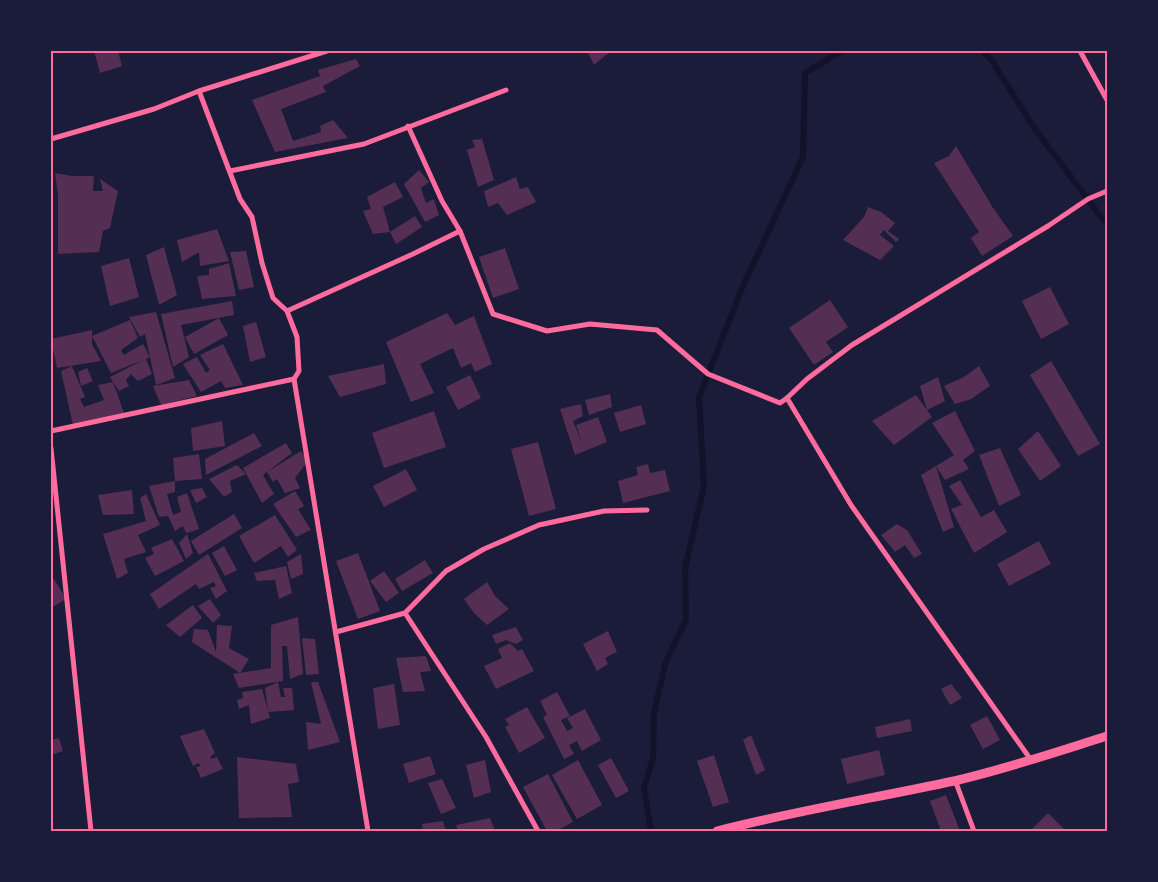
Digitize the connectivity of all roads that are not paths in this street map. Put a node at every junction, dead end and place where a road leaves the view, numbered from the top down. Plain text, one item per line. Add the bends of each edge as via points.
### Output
1 (327, 51) edge
2 (1080, 51) edge
3 (506, 90) dead end
4 (199, 91) junction
5 (1107, 100) edge
6 (408, 126) junction
7 (51, 139) edge
8 (230, 171) junction
9 (1107, 191) edge
10 (460, 231) junction
11 (287, 311) junction
12 (294, 379) junction
13 (787, 398) junction
14 (51, 431) edge
15 (51, 448) edge
16 (647, 510) dead end
17 (405, 613) junction
18 (336, 632) junction
19 (1107, 736) edge
20 (1031, 760) junction
21 (955, 780) junction
22 (91, 831) edge
23 (368, 831) edge
24 (538, 831) edge
25 (717, 831) edge
26 (974, 831) edge

1 - 4 street
2 - 5 street
3 - 6 street
4 - 7 street via 154,109
4 - 8 street
6 - 8 street via 364,144
6 - 10 street via 442,201
8 - 11 street via 240,199 252,217 273,298
9 - 13 street via 1088,199 852,345
10 - 11 street
10 - 13 street via 493,314 547,331 590,324 657,330 708,374 780,403
11 - 12 street via 297,337 299,371
12 - 14 street
12 - 18 street
13 - 20 street via 851,505
15 - 22 street
16 - 17 street via 604,511 539,525 484,549 446,571
17 - 18 street
17 - 24 street via 486,737
18 - 23 street
19 - 20 street
20 - 21 street
21 - 25 street
21 - 26 street

